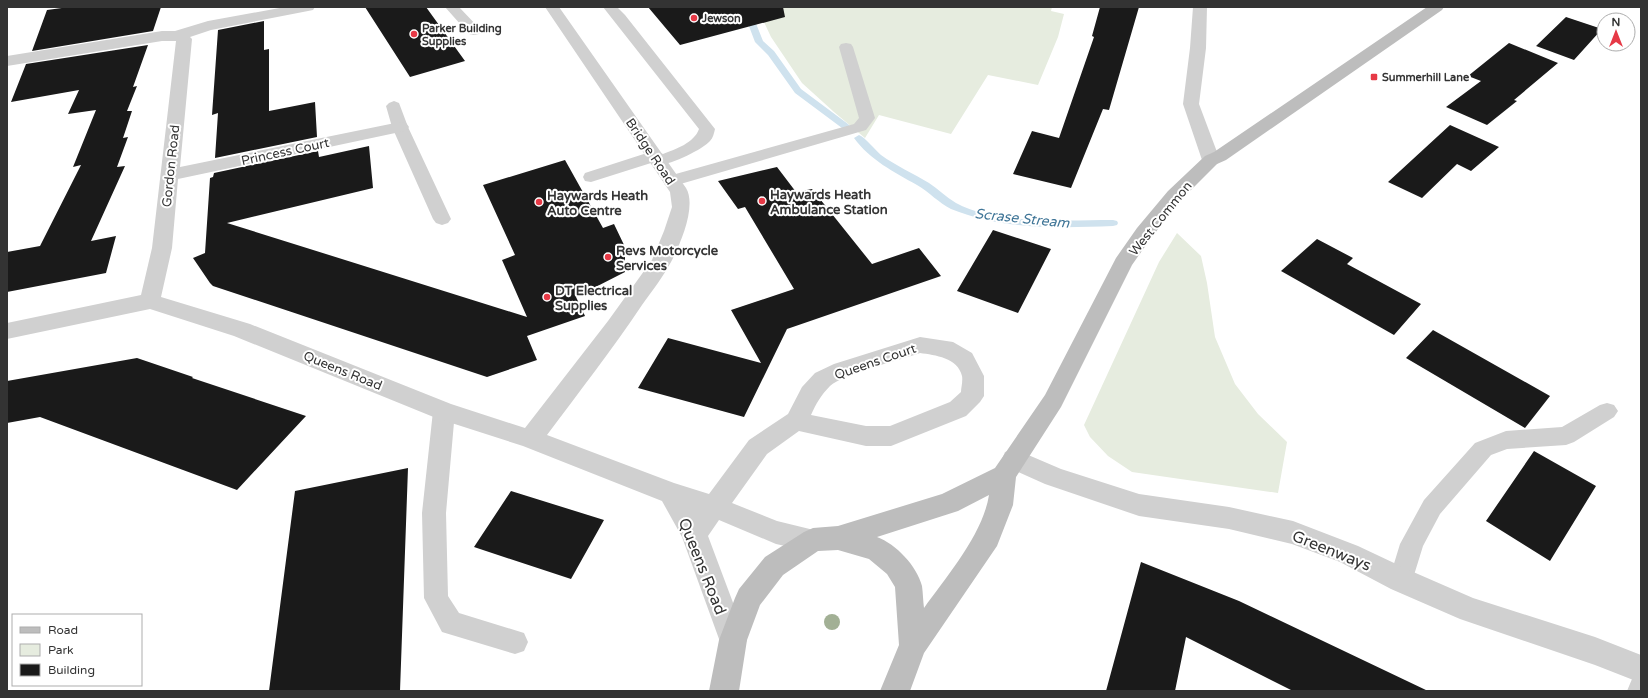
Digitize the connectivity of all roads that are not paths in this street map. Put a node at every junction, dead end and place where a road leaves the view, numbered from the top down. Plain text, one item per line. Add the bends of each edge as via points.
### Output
1 (308, 7) edge
2 (452, 7) edge
3 (552, 7) edge
4 (610, 7) edge
5 (1200, 7) edge
6 (1437, 7) edge
7 (474, 31) dead end
8 (176, 36) junction
9 (846, 47) dead end
10 (7, 61) edge
11 (394, 106) dead end
12 (400, 127) junction
13 (657, 159) junction
14 (1211, 160) junction
15 (169, 175) junction
16 (591, 177) dead end
17 (671, 181) junction
18 (442, 219) dead end
19 (150, 301) junction
20 (7, 331) edge
21 (444, 411) junction
22 (1607, 411) dead end
23 (796, 421) junction
24 (530, 439) junction
25 (1009, 467) junction
26 (671, 493) junction
27 (714, 507) junction
28 (694, 534) junction
29 (825, 539) junction
30 (1400, 580) junction
31 (733, 640) junction
32 (515, 642) dead end
33 (913, 645) junction
34 (1641, 669) edge
35 (724, 691) edge
36 (895, 691) edge

1 - 8 street via 208,26
2 - 7 lane
3 - 13 street, Bridge Road
4 - 13 lane via 707,129 704,138 685,151
5 - 14 street via 1191,104
6 - 14 main road, West Common
8 - 10 street via 162,36
8 - 15 street, Gordon Road via 184,39
9 - 17 lane via 867,118 860,127
11 - 12 lane
12 - 15 street, Princess Court
12 - 18 lane
13 - 16 lane
13 - 17 street, Bridge Road
14 - 25 main road, West Common via 1175,195 1123,263 1053,401
15 - 19 street, Gordon Road via 162,248
17 - 24 street, Bridge Road via 679,192 681,207 661,262 616,327
19 - 20 street, Queens Road
19 - 21 street, Queens Road via 242,330
21 - 24 street, Queens Road
21 - 32 lane via 434,512 436,598 451,623
22 - 30 lane via 1566,436 1506,440 1483,449 1432,507 1412,544
23 - 23 street, Queens Court via 810,392 823,380 842,370 920,345 945,348 964,359 974,376 972,396 958,409 890,436 866,436
23 - 27 street, Queens Court via 758,447
24 - 26 street, Queens Road
25 - 29 main road via 949,504
25 - 30 street, Greenways via 1054,477 1139,505 1229,518 1293,533 1349,554
25 - 33 main road via 1000,505 988,538
26 - 27 street, Queens Road
26 - 28 street, Queens Road
27 - 28 street, Queens Court
27 - 29 street, Queens Road via 776,532
28 - 31 street, Queens Road
29 - 31 main road via 774,566 749,598
29 - 33 main road via 877,549 896,565 908,585
30 - 34 street, Greenways via 1470,610 1596,651
31 - 35 main road
33 - 36 main road

